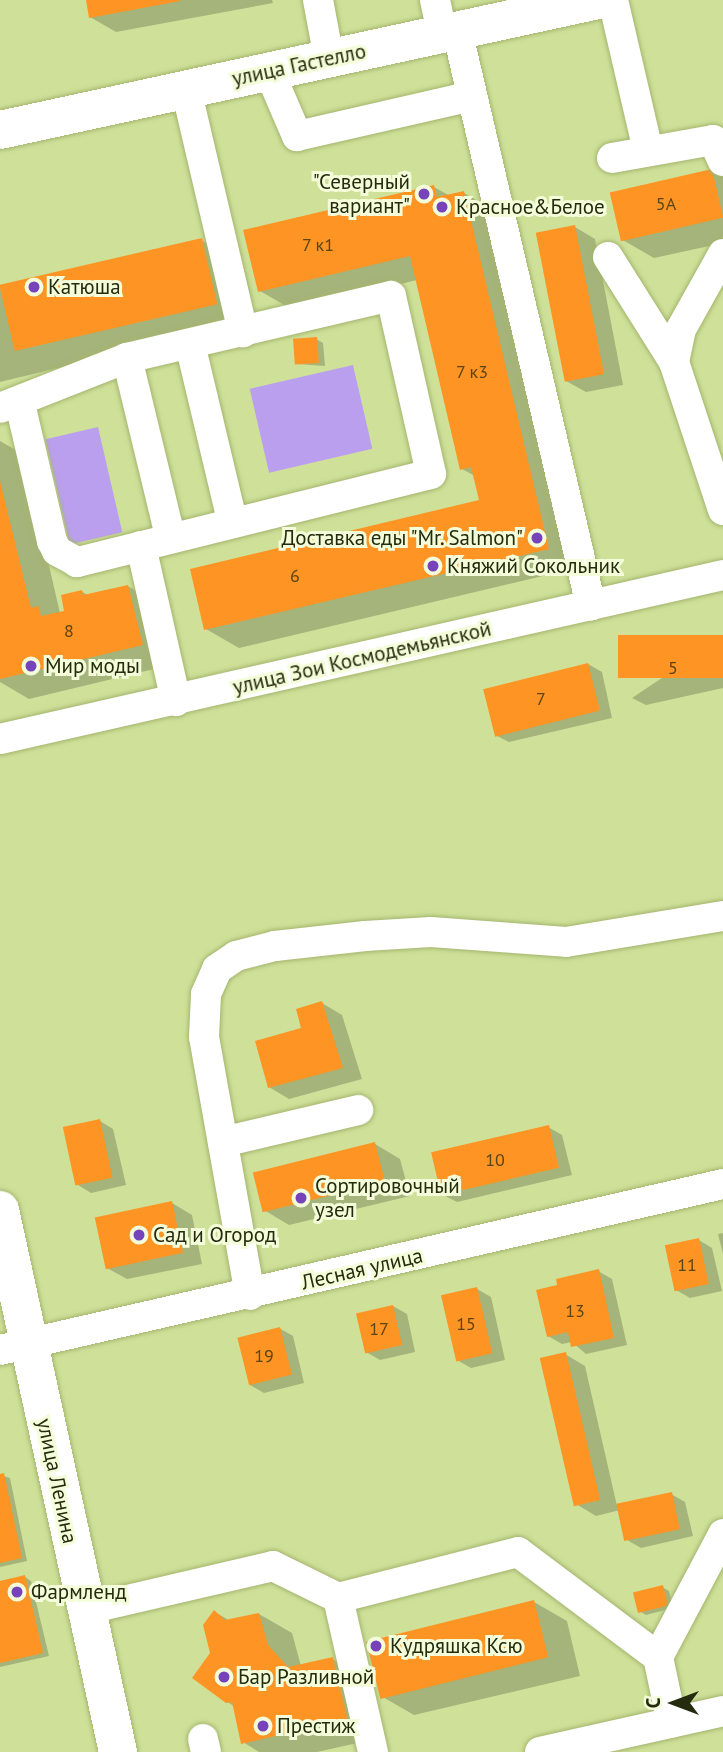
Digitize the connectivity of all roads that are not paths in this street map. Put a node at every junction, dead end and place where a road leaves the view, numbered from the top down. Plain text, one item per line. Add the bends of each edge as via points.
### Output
1 (318, 0) edge
2 (597, 0) edge
3 (613, 0) edge
4 (444, 21) edge
5 (329, 58) junction
6 (269, 71) junction
7 (186, 89) junction
8 (471, 96) junction
9 (0, 130) edge
10 (648, 151) junction
11 (612, 158) dead end
12 (723, 161) edge
13 (723, 254) edge
14 (608, 257) dead end
15 (243, 331) junction
16 (190, 344) junction
17 (127, 358) junction
18 (674, 362) junction
19 (10, 405) edge
20 (723, 510) edge
21 (232, 520) junction
22 (170, 537) junction
23 (141, 545) junction
24 (723, 575) edge
25 (591, 606) junction
26 (176, 701) junction
27 (0, 739) edge
28 (723, 916) edge
29 (358, 1110) dead end
30 (223, 1142) junction
31 (723, 1184) edge
32 (0, 1210) edge
33 (250, 1295) junction
34 (14, 1347) edge
35 (723, 1534) edge
36 (338, 1598) junction
37 (84, 1610) junction
38 (658, 1657) junction
39 (723, 1712) edge
40 (672, 1723) junction
41 (118, 1752) edge
42 (373, 1752) edge
43 (540, 1752) edge

1 - 5 street
2 - 4 main road, улица Гастелло
3 - 10 street
4 - 5 main road, улица Гастелло
4 - 8 street
5 - 6 main road, улица Гастелло
6 - 7 main road, улица Гастелло
6 - 8 street via 297,136
7 - 9 main road, улица Гастелло
7 - 15 street
8 - 25 street
10 - 11 street
10 - 12 street via 713,140
13 - 18 street via 681,329
14 - 18 street
15 - 16 street
15 - 21 street via 391,296 431,474
16 - 17 street
16 - 21 street
17 - 19 street
17 - 22 street
18 - 20 street
19 - 23 street via 57,551 77,562
21 - 22 street
22 - 23 street
23 - 26 street
24 - 25 street, улица Зои Космодемьянской
25 - 26 street, улица Зои Космодемьянской
26 - 27 street, улица Зои Космодемьянской
28 - 30 street via 588,940 431,933 275,946 236,956 217,970 202,1017
29 - 30 street
30 - 33 street
31 - 33 street, Лесная улица
32 - 34 main road, улица Ленина
33 - 34 street, Лесная улица
34 - 37 main road, улица Ленина
35 - 38 street
36 - 37 street via 273,1566
36 - 38 street via 518,1552
36 - 42 street
37 - 41 main road, улица Ленина
38 - 40 street
39 - 40 street
40 - 43 street

